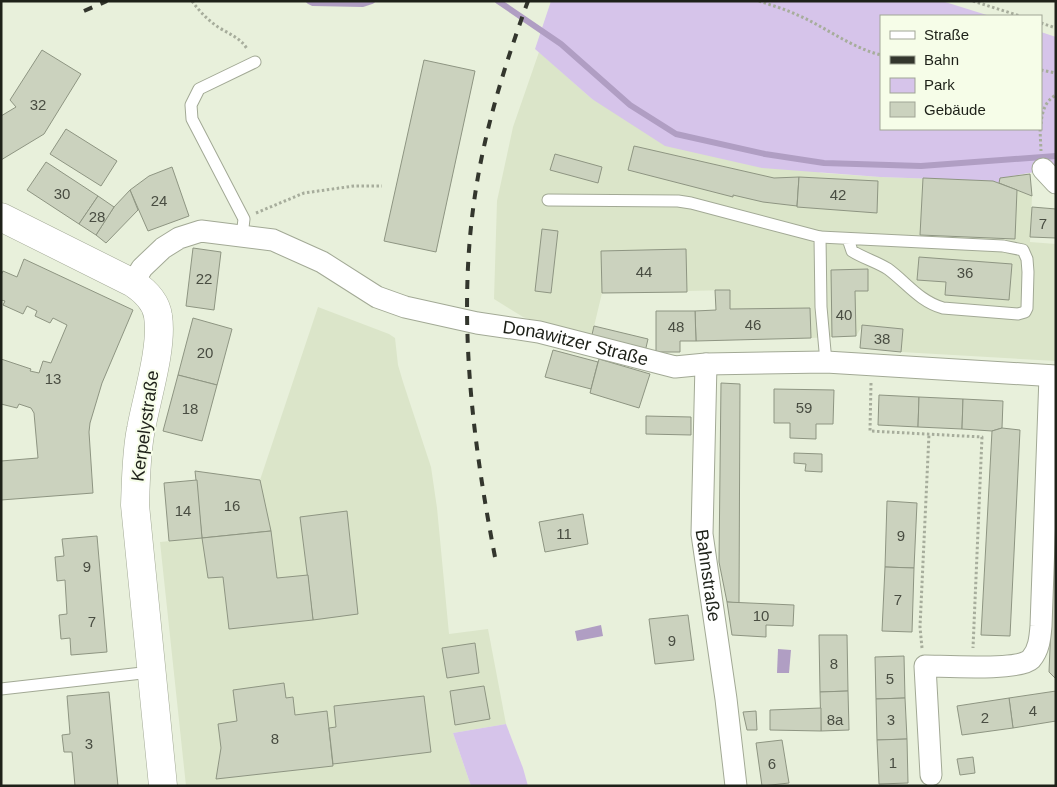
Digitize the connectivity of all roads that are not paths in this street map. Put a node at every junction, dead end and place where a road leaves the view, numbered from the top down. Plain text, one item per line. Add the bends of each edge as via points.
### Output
1 (255, 62) road end
2 (548, 200) dead end
3 (1, 216) edge
4 (242, 236) junction
5 (820, 237) junction
6 (848, 239) junction
7 (133, 283) junction
8 (826, 362) junction
9 (706, 364) junction
10 (1053, 376) edge
11 (151, 672) junction
12 (1, 689) edge
13 (931, 775) dead end
14 (163, 786) edge
15 (736, 786) edge

1 - 4 lane via 199,88 191,105 192,119 244,219
2 - 5 lane via 678,201
3 - 7 main road, Kerpelystraße
4 - 7 street, Donawitzer Straße via 202,231 178,238 142,268
4 - 9 street, Donawitzer Straße via 273,240 322,262 377,297 405,306 478,323 539,332 675,367
5 - 6 lane
5 - 8 lane
6 - 6 lane via 1003,246 1023,250 1027,259 1027,308 1018,314 943,308 931,304 888,269 852,251
7 - 11 main road, Kerpelystraße via 152,300 158,313 159,332 140,431 135,505
8 - 9 street, Donawitzer Straße
8 - 10 street, Donawitzer Straße
9 - 15 street, Bahnstraße via 702,534
10 - 13 street via 1038,648 1030,660 1010,666 925,666
11 - 12 lane
11 - 14 main road, Kerpelystraße

